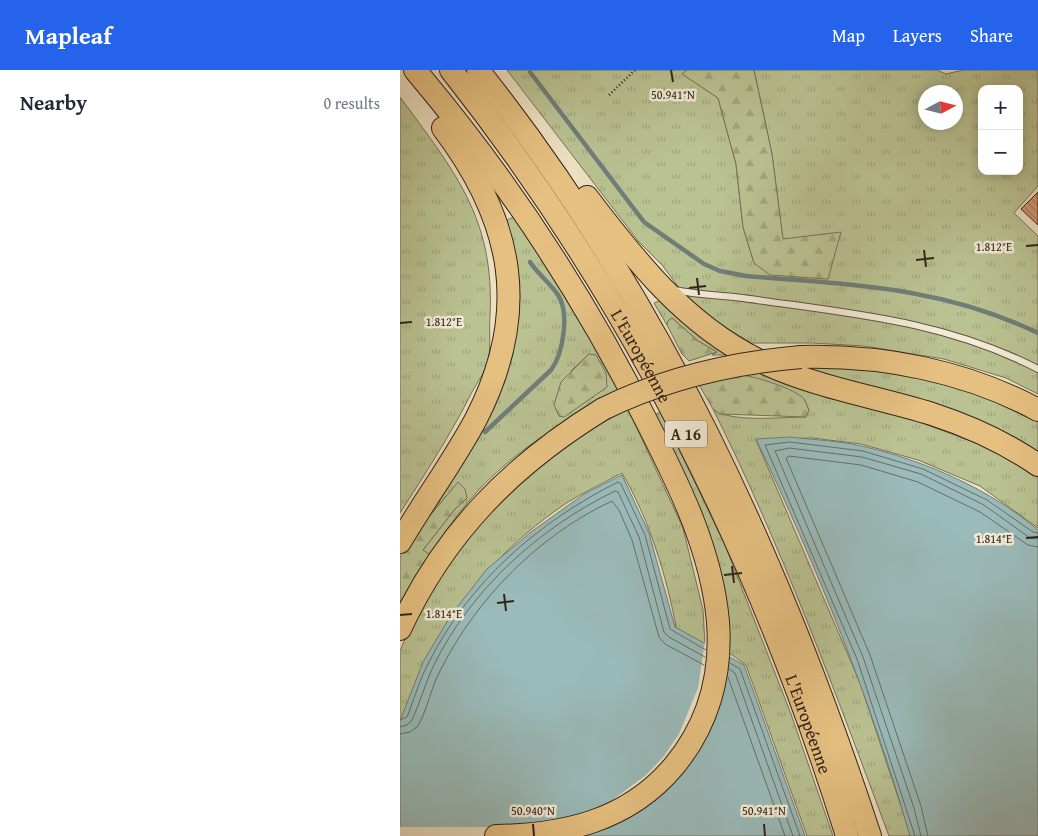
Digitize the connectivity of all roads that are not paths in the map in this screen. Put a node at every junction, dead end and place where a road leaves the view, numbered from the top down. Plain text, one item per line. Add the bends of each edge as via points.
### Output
1 (415, 70) edge
2 (451, 70) edge
3 (478, 70) edge
4 (489, 70) edge
5 (400, 74) edge
6 (661, 287) junction
7 (1038, 369) edge
8 (1038, 410) edge
9 (1038, 465) edge
10 (400, 542) edge
11 (400, 629) edge
12 (496, 836) edge
13 (847, 836) edge
14 (870, 836) edge

1 - 12 highway via 528,219 600,333 644,414 703,549 718,632 715,684 697,732 668,773 632,802 586,824 539,835
2 - 13 highway, L'Européenne / A 16 via 515,153 576,242 682,427 768,613 818,746
3 - 14 highway, L'Européenne / A 16 via 537,148 596,236 661,344 708,431 790,612
4 - 6 highway via 620,240
5 - 10 highway via 458,149 487,198 504,253 508,290 504,343 490,388 464,440
6 - 7 lane via 925,326
6 - 9 highway via 714,334 759,361 811,381 949,420
8 - 11 highway, bridge via 991,389 927,369 861,358 801,357 738,364 686,376 603,409 540,451 480,506 434,566

